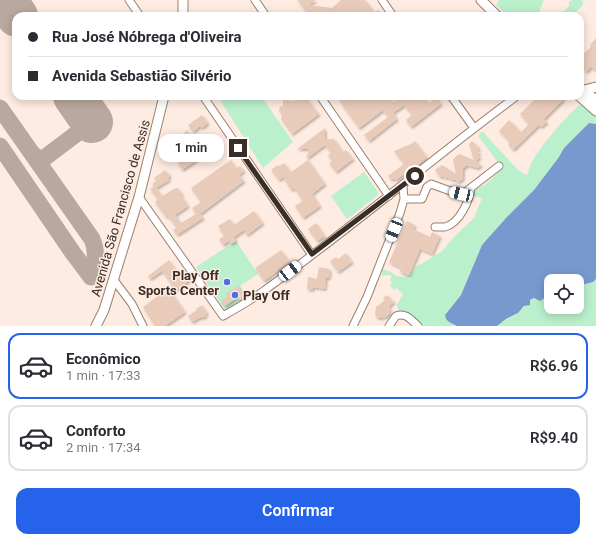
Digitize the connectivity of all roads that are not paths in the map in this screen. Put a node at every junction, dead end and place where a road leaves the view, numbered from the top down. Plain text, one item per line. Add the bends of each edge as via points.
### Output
1 (129, 0) edge
2 (183, 0) edge
3 (255, 0) edge
4 (382, 0) edge
5 (481, 0) edge
6 (137, 12) edge
7 (183, 12) edge
8 (263, 12) edge
9 (391, 12) edge
10 (493, 12) edge
11 (596, 87) edge
12 (584, 91) edge
13 (584, 94) edge
14 (584, 96) edge
15 (163, 100) edge
16 (206, 100) edge
17 (323, 100) edge
18 (454, 100) edge
19 (512, 100) edge
20 (596, 100) edge
21 (596, 111) edge
22 (474, 128) junction
23 (499, 166) dead end
24 (403, 186) junction
25 (471, 188) junction
26 (389, 196) junction
27 (140, 197) junction
28 (404, 199) junction
29 (435, 227) dead end
30 (312, 254) junction
31 (114, 280) junction
32 (96, 326) edge
33 (143, 326) edge
34 (353, 326) edge
35 (389, 326) edge
36 (418, 326) edge

1 - 6 street
2 - 7 street
3 - 8 street
4 - 9 street
5 - 10 street
11 - 12 street
13 - 20 street
14 - 21 street
15 - 27 street, Avenida São Francisco de Assis
16 - 30 street
17 - 26 street
18 - 22 street
19 - 22 street
22 - 24 street
23 - 25 street
24 - 26 street
24 - 28 street
25 - 28 street via 461,194 431,184 422,199
25 - 29 street via 467,205 458,216 444,227
26 - 30 street
27 - 30 street via 223,316 268,288
27 - 31 street, Avenida São Francisco de Assis
28 - 34 street via 373,282
31 - 32 street, Avenida São Francisco de Assis
31 - 33 street via 132,304
35 - 36 street via 396,316 401,314

